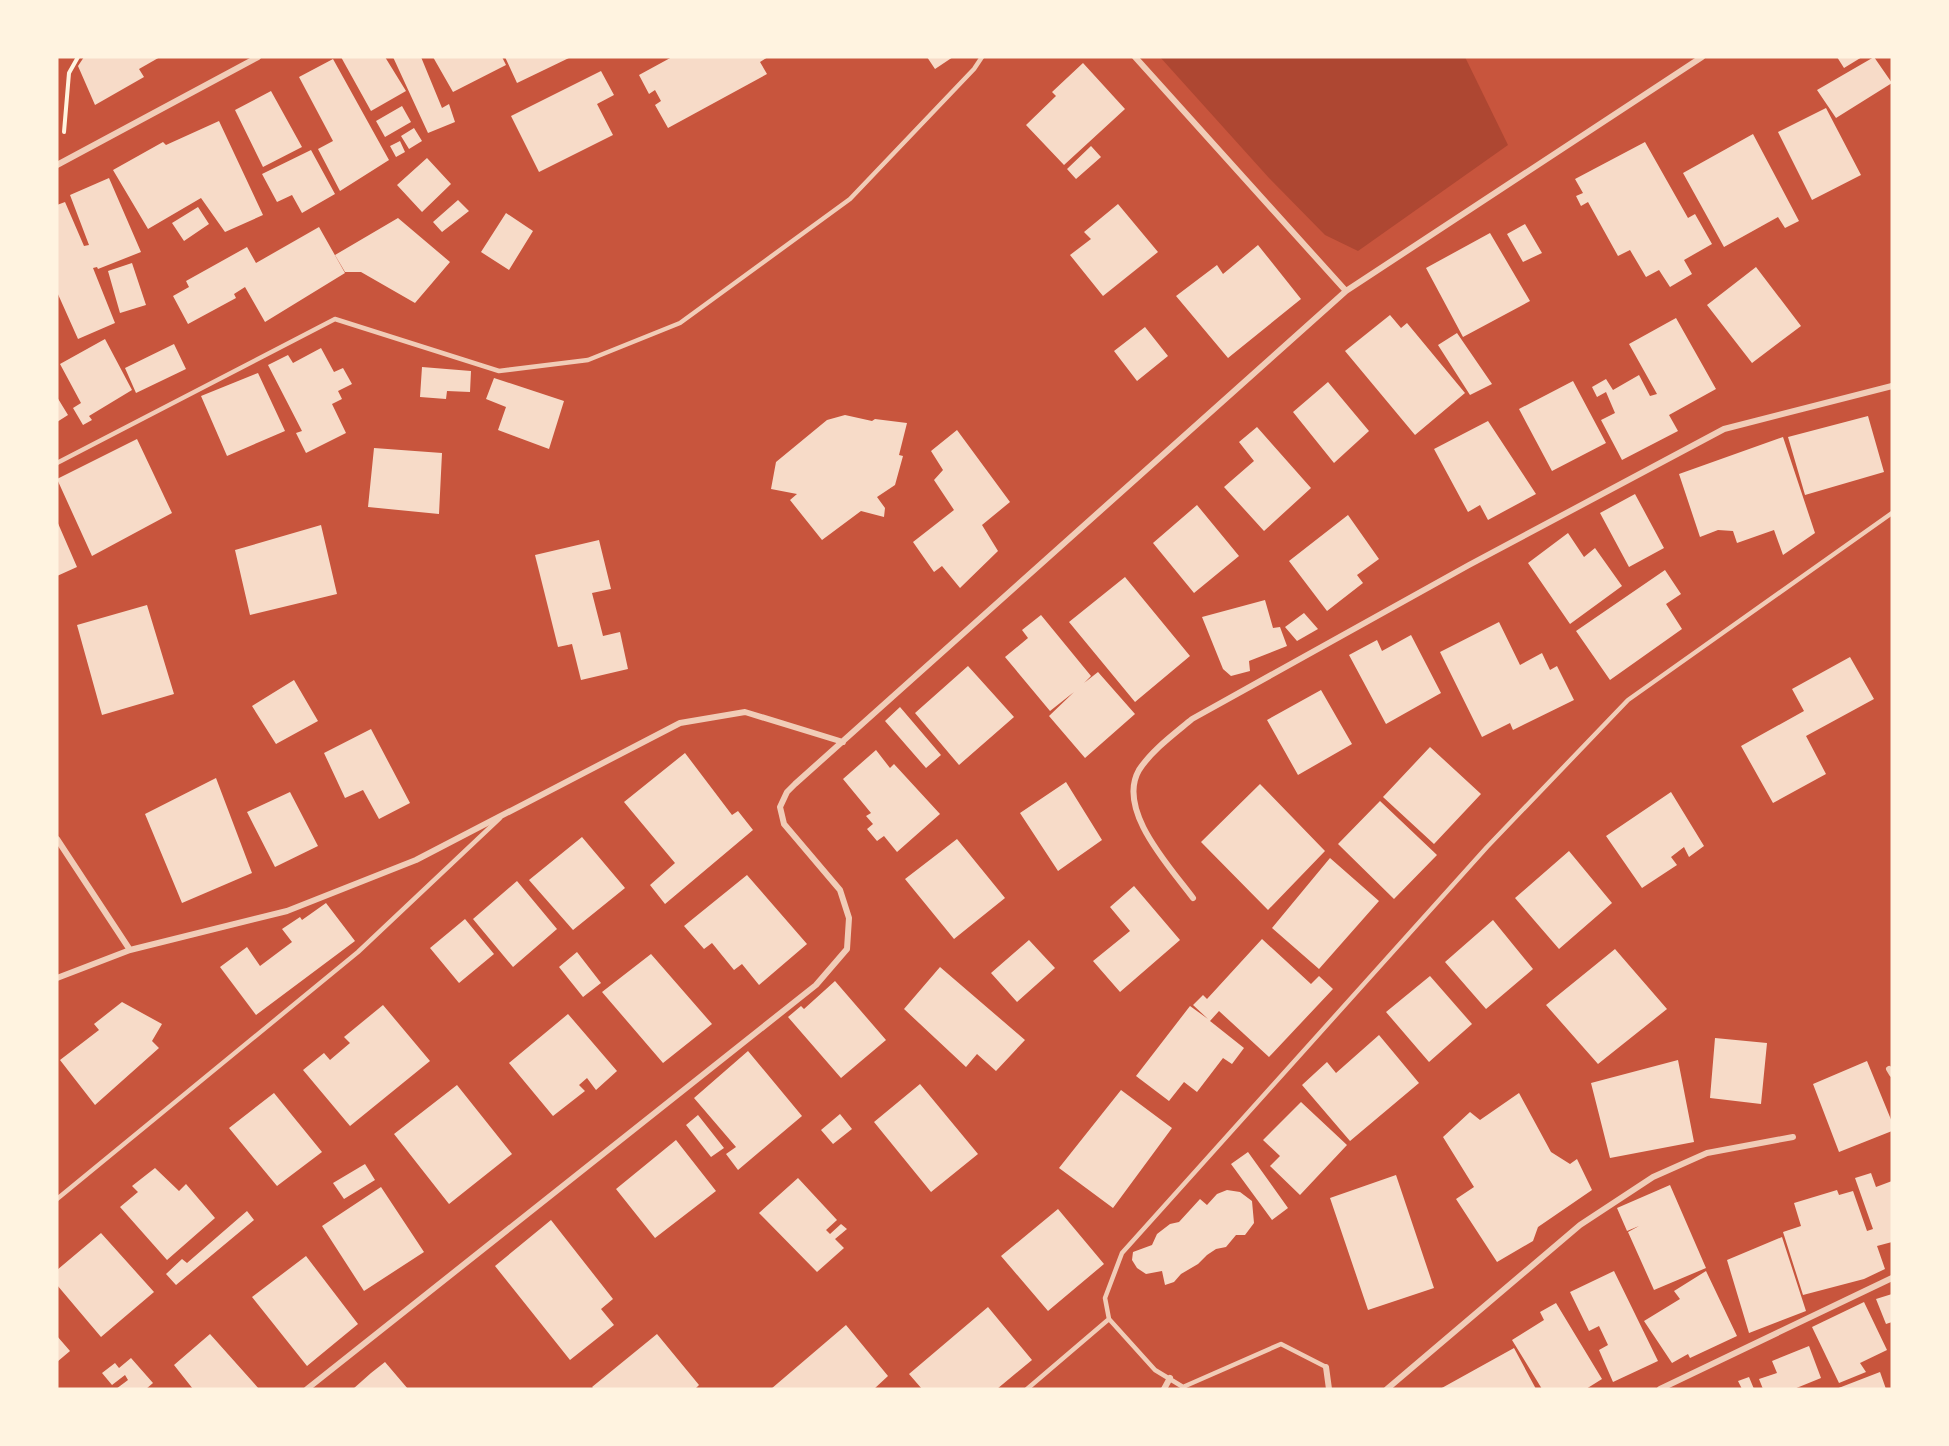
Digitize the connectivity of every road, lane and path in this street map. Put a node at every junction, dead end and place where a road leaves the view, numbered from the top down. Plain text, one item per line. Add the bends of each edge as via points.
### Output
1 (78, 57) edge
2 (258, 57) edge
3 (982, 57) edge
4 (1135, 57) edge
5 (1702, 57) edge
6 (60, 164) edge
7 (1346, 291) junction
8 (1892, 386) edge
9 (57, 463) edge
10 (1892, 513) edge
11 (843, 742) junction
12 (502, 816) junction
13 (57, 839) edge
14 (1193, 898) dead end
15 (130, 950) junction
16 (57, 978) edge
17 (1793, 1137) dead end
18 (57, 1199) edge
19 (1892, 1278) edge
20 (1109, 1319) junction
21 (1326, 1366) joint
22 (1170, 1378) junction
23 (307, 1389) edge
24 (1027, 1389) edge
25 (1164, 1389) edge
26 (1329, 1389) edge
27 (1387, 1389) edge
28 (1660, 1389) edge

1 - 6 path via 69,73
2 - 6 street
3 - 9 lane via 850,199 680,323 588,360 499,371 335,319
4 - 7 street
5 - 7 street
7 - 11 street
8 - 14 street via 1724,429 1192,719 1165,741 1140,770 1131,790 1138,815 1155,847
10 - 20 lane via 1628,700 1479,856 1122,1253 1105,1298
11 - 12 street via 746,712 680,723
11 - 23 street via 787,792 780,807 784,824 840,890 849,918 847,949 816,985
12 - 15 street via 416,860 287,911
12 - 18 lane via 358,952
13 - 15 street
15 - 16 street
17 - 27 street via 1707,1153 1653,1177 1580,1225
19 - 28 street
20 - 22 lane via 1155,1371
20 - 24 lane
21 - 22 lane via 1281,1344 1183,1387
21 - 26 street
22 - 25 street

